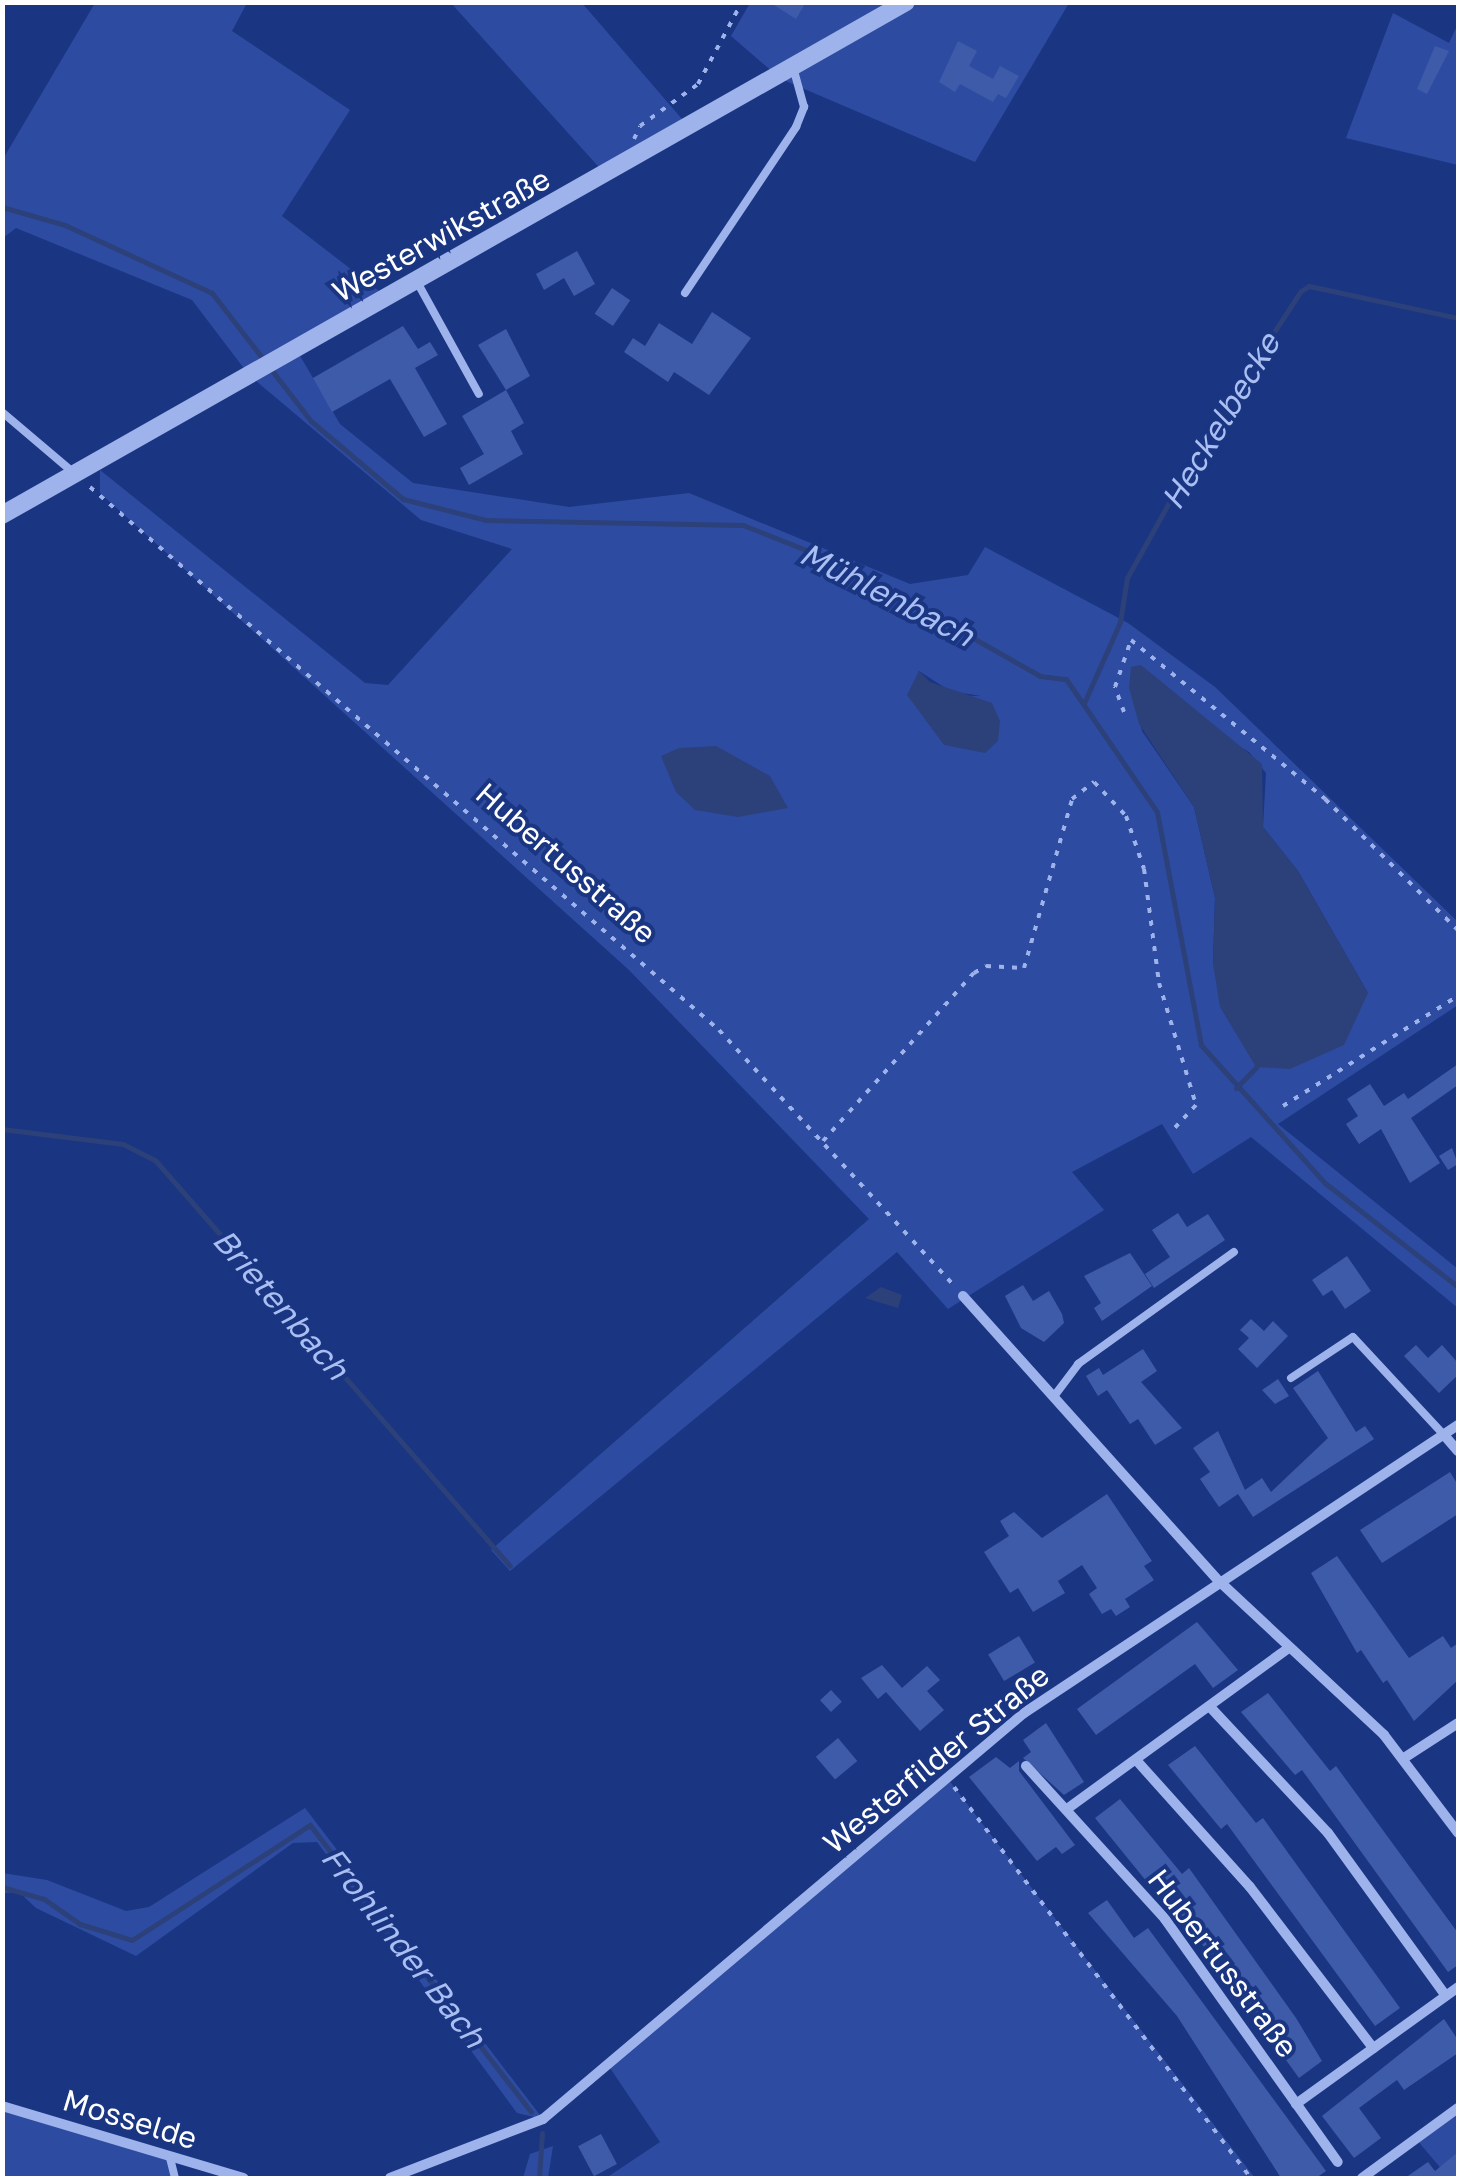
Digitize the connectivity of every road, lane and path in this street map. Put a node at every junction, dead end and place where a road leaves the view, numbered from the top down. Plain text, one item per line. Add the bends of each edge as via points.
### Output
1 (742, 2) edge
2 (906, 2) edge
3 (793, 66) junction
4 (633, 158) junction
5 (416, 280) junction
6 (684, 293) dead end
7 (479, 394) dead end
8 (2, 412) edge
9 (75, 474) junction
10 (2, 514) edge
11 (1124, 712) dead end
12 (1458, 930) edge
13 (1458, 996) edge
14 (1283, 1106) dead end
15 (1172, 1131) dead end
16 (824, 1141) junction
17 (1234, 1252) dead end
18 (963, 1296) joint
19 (1291, 1378) dead end
20 (1054, 1395) junction
21 (1458, 1425) edge
22 (1444, 1435) junction
23 (1458, 1451) edge
24 (1219, 1581) junction
25 (1290, 1648) junction
26 (1211, 1708) junction
27 (1458, 1722) edge
28 (1404, 1758) junction
29 (1137, 1761) junction
30 (1026, 1766) dead end
31 (948, 1779) junction
32 (1067, 1809) junction
33 (1458, 1834) edge
34 (1458, 1987) edge
35 (1446, 1996) junction
36 (1373, 2048) junction
37 (1296, 2104) junction
38 (2, 2106) edge
39 (1458, 2108) edge
40 (170, 2158) junction
41 (1338, 2162) dead end
42 (174, 2178) edge
43 (244, 2178) edge
44 (390, 2178) edge
45 (1251, 2178) edge
46 (1362, 2178) edge

1 - 4 path via 698,84 634,132
2 - 3 street, Westerwikstraße
3 - 4 street, Westerwikstraße
3 - 6 lane via 804,107 796,127
4 - 5 street, Westerwikstraße
5 - 7 lane
5 - 9 street, Westerwikstraße
8 - 9 lane
9 - 10 street, Westerwikstraße
9 - 16 path, Hubertusstraße via 704,1018
11 - 12 path via 1114,687 1131,640 1326,799
13 - 14 path
15 - 16 path via 1196,1105 1158,983 1144,869 1126,816 1094,782 1072,799 1030,931 1030,961 1016,972 986,966 974,972
16 - 18 path, Hubertusstraße
17 - 20 lane via 1078,1364
18 - 20 street
19 - 22 lane via 1354,1337
20 - 24 street
21 - 22 street, Westerfilder Straße
22 - 23 street
22 - 24 street, Westerfilder Straße
24 - 25 street
24 - 31 street, Westerfilder Straße via 1024,1712
25 - 26 street
25 - 28 street
26 - 29 street
26 - 35 street via 1328,1833
27 - 28 street
28 - 33 street
29 - 32 street
29 - 36 street, Hubertusstraße via 1250,1887
30 - 32 street, Hubertusstraße
31 - 44 street, Westerfilder Straße via 610,2068 520,2132
31 - 45 path
32 - 37 street, Hubertusstraße via 1166,1919
34 - 35 street, Hubertusstraße
35 - 36 street, Hubertusstraße
36 - 37 street, Hubertusstraße
37 - 41 street, Hubertusstraße
38 - 40 street, Mosselde
39 - 46 street
40 - 42 lane
40 - 43 street, Mosselde

